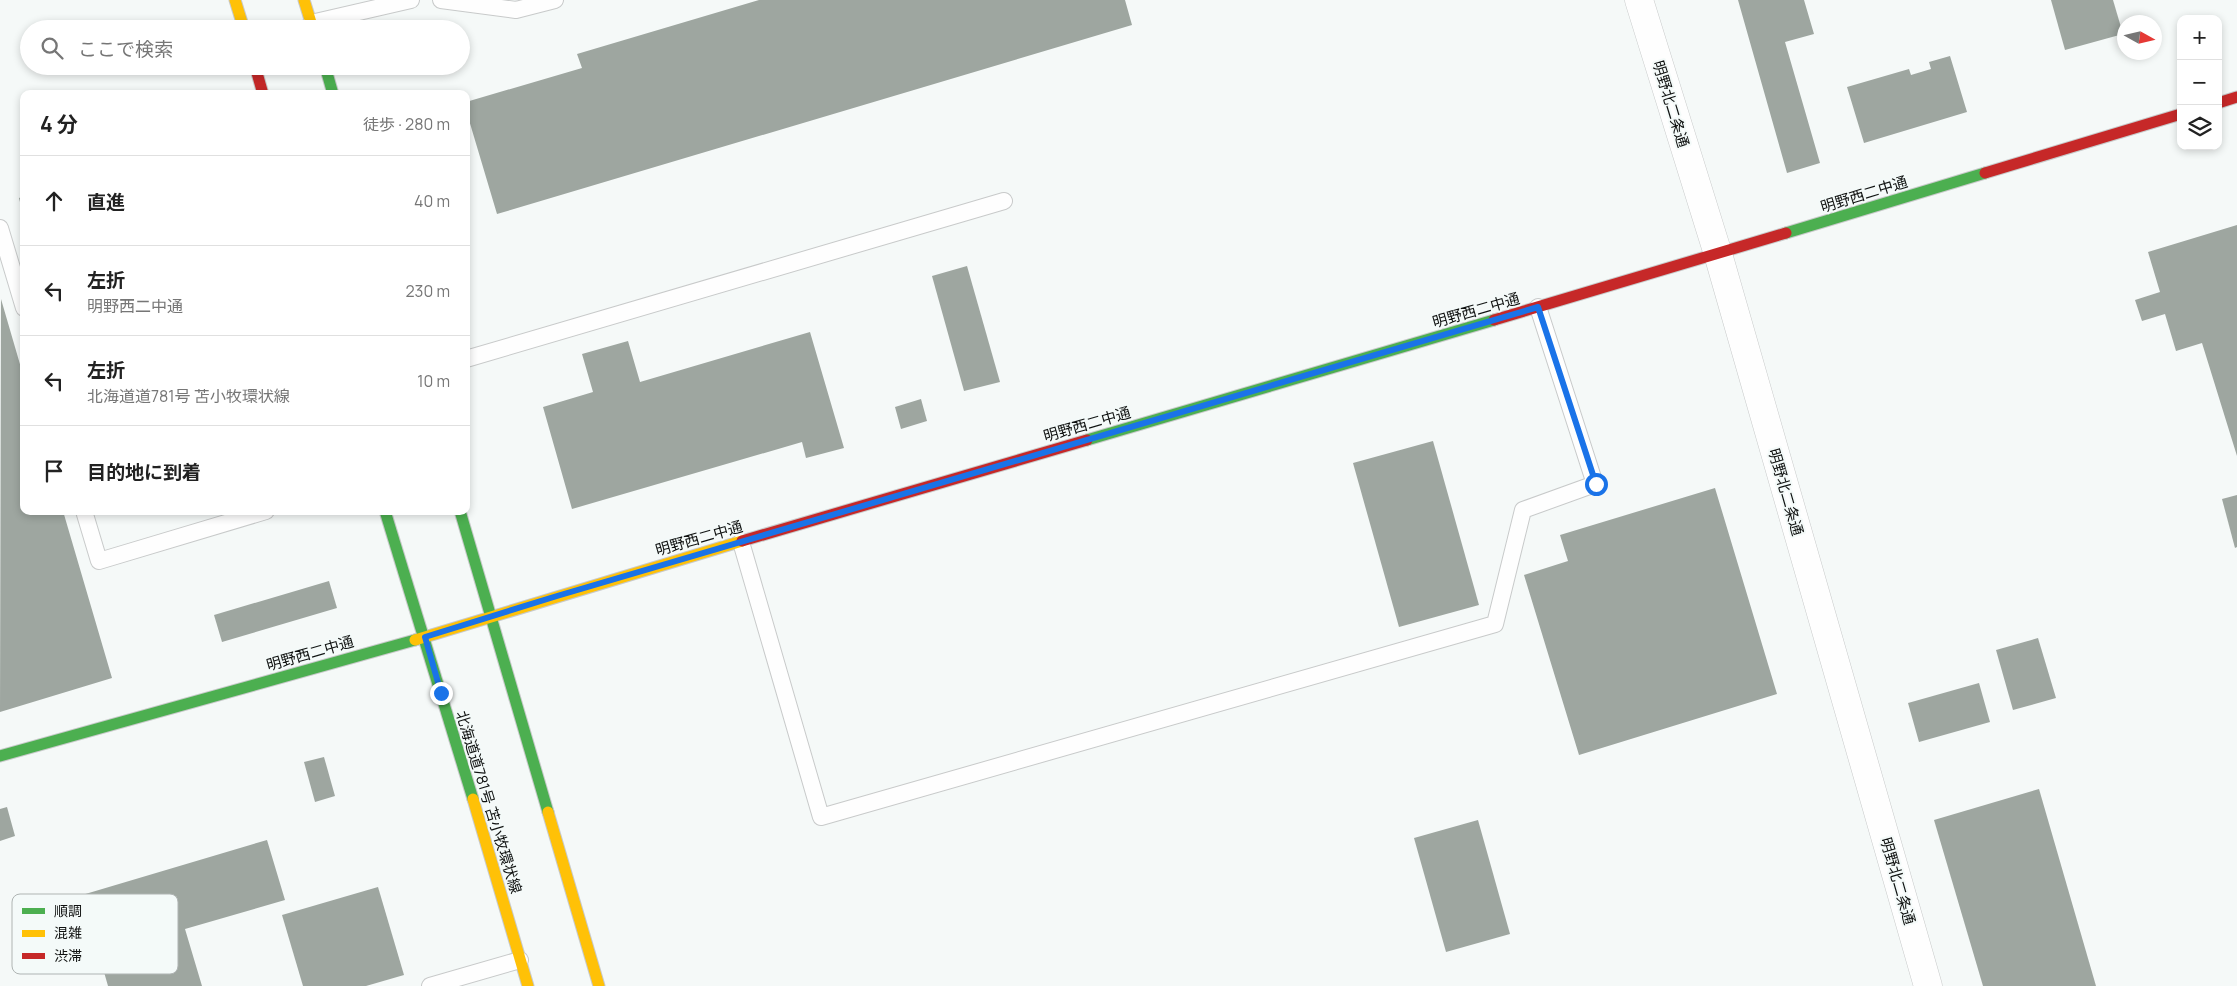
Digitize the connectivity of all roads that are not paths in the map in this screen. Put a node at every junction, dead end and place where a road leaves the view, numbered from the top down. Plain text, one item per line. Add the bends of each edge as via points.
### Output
1 (235, 0) edge
2 (304, 0) edge
3 (411, 0) edge
4 (441, 0) edge
5 (555, 0) edge
6 (1639, 0) edge
7 (241, 20) edge
8 (310, 20) edge
9 (335, 20) edge
10 (258, 75) edge
11 (328, 75) edge
12 (262, 90) edge
13 (332, 90) edge
14 (2237, 97) edge
15 (2222, 102) edge
16 (2177, 115) edge
17 (1004, 201) dead end
18 (0, 228) edge
19 (1718, 254) junction
20 (20, 295) edge
21 (1538, 307) junction
22 (470, 359) edge
23 (85, 515) edge
24 (253, 515) edge
25 (386, 515) edge
26 (461, 515) edge
27 (741, 542) junction
28 (492, 616) junction
29 (425, 637) junction
30 (0, 756) edge
31 (520, 960) junction
32 (430, 986) edge
33 (528, 986) edge
34 (599, 986) edge
35 (1928, 986) edge

1 - 7 street
2 - 8 street
3 - 9 lane
4 - 5 lane via 516,10
6 - 19 street, 明野北二条通
10 - 12 street
11 - 13 street
14 - 15 street
16 - 19 street, 明野西二中通
17 - 22 lane
18 - 20 lane
19 - 21 street, 明野西二中通
19 - 35 street, 明野北二条通
21 - 27 street, 明野西二中通
21 - 27 lane via 1596,484 1523,510 1495,624 820,817
23 - 24 lane via 99,562
25 - 29 street, 北海道道781号 苫小牧環状線
26 - 28 street
27 - 28 street, 明野西二中通
28 - 29 street, 明野西二中通
28 - 34 street
29 - 30 street, 明野西二中通
29 - 31 street, 北海道道781号 苫小牧環状線
31 - 32 lane
31 - 33 street, 北海道道781号 苫小牧環状線

